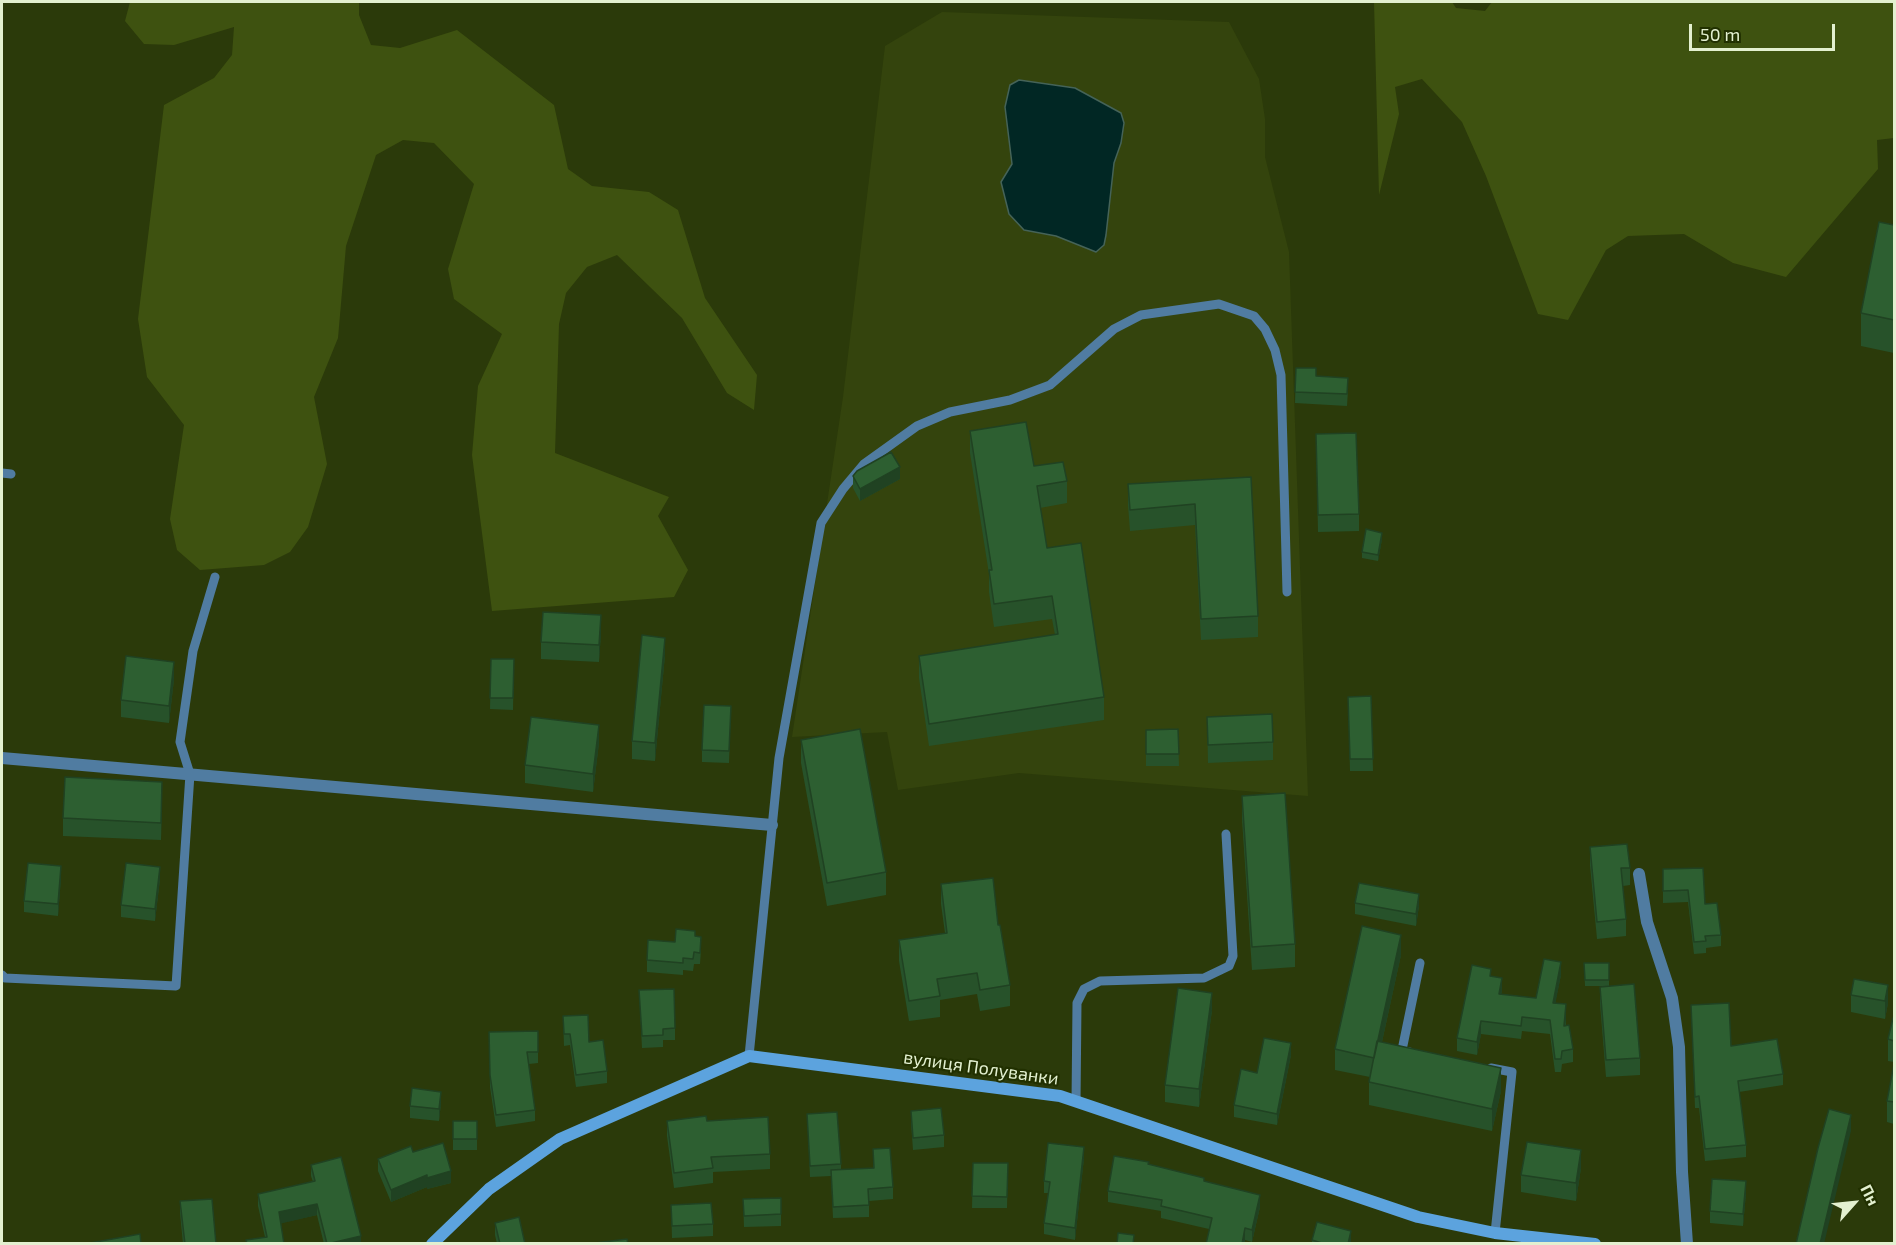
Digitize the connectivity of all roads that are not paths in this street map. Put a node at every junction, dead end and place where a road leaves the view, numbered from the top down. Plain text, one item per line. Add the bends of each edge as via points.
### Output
1 (215, 577) dead end
2 (1287, 592) dead end
3 (2, 758) edge
4 (190, 774) junction
5 (772, 825) junction
6 (1226, 834) dead end
7 (1639, 873) dead end
8 (1420, 963) dead end
9 (2, 975) edge
10 (1424, 1054) edge
11 (749, 1056) junction
12 (1479, 1065) edge
13 (1076, 1102) junction
14 (1496, 1233) junction
15 (432, 1244) edge
16 (1595, 1244) edge
17 (1688, 1244) edge

1 - 4 lane via 193,651 180,742
2 - 5 lane via 1281,375 1265,329 1254,316 1219,304 1141,315 1114,329 1050,385 1010,400 950,412 917,426 864,464 843,489 821,523 779,758
3 - 4 street
4 - 5 street
4 - 9 lane via 176,986
5 - 11 lane
6 - 13 lane via 1233,956 1229,966 1204,978 1100,981 1084,989 1077,1003
7 - 17 street via 1647,922 1672,998 1679,1047
8 - 10 lane via 1402,1050
11 - 13 street, вулиця Полуванки via 1060,1096
11 - 15 street via 560,1139 489,1189
12 - 14 lane via 1512,1072
13 - 14 street, вулиця Полуванки via 1418,1217
14 - 16 street, вулиця Полуванки

